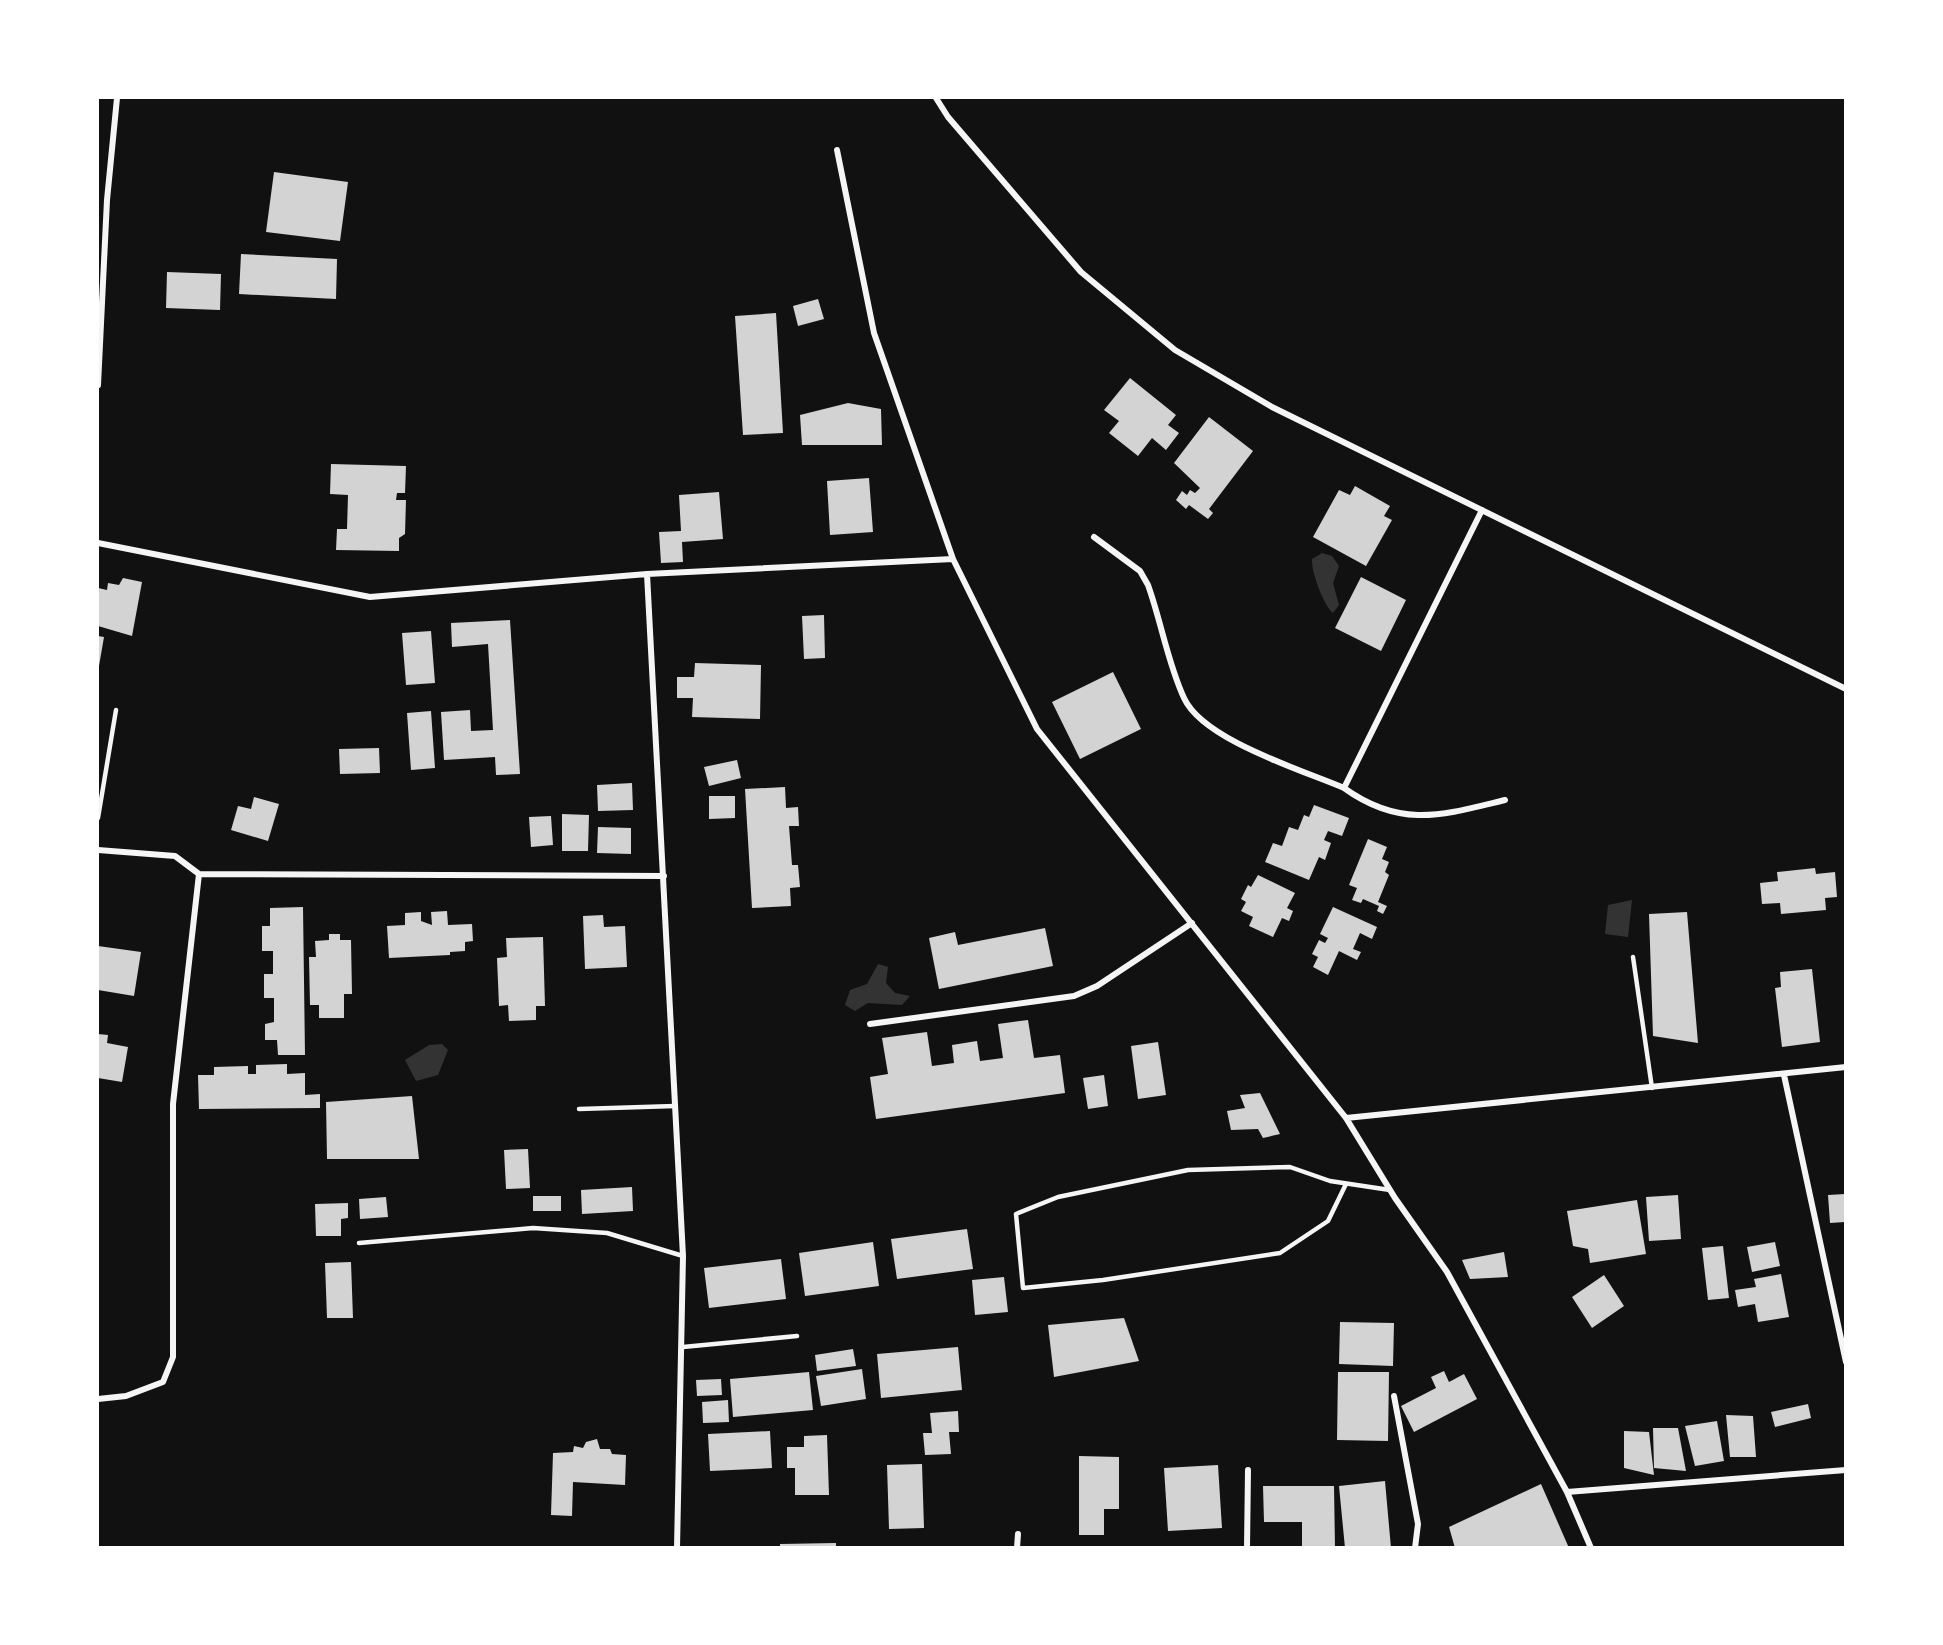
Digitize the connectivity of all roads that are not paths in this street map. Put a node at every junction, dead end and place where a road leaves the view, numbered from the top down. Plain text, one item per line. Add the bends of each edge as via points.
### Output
1 (117, 98) edge
2 (936, 98) edge
3 (837, 150) dead end
4 (98, 385) edge
5 (1482, 510) junction
6 (1094, 537) dead end
7 (98, 543) edge
8 (953, 559) junction
9 (646, 574) junction
10 (1845, 689) edge
11 (116, 710) dead end
12 (1344, 788) junction
13 (1505, 800) dead end
14 (98, 818) edge
15 (98, 850) edge
16 (199, 874) junction
17 (664, 876) junction
18 (1191, 923) junction
19 (1634, 957) dead end
20 (870, 1024) dead end
21 (1845, 1067) edge
22 (1784, 1075) junction
23 (1652, 1088) junction
24 (675, 1106) junction
25 (579, 1110) dead end
26 (1346, 1119) junction
27 (1346, 1184) junction
28 (1390, 1190) junction
29 (359, 1243) dead end
30 (683, 1256) junction
31 (797, 1336) dead end
32 (683, 1347) junction
33 (1845, 1362) edge
34 (1394, 1396) dead end
35 (98, 1399) edge
36 (1248, 1470) dead end
37 (1845, 1470) edge
38 (1567, 1492) junction
39 (1018, 1534) dead end
40 (677, 1548) edge
41 (1017, 1548) edge
42 (1247, 1548) edge
43 (1415, 1548) edge
44 (1591, 1548) edge

1 - 4 street via 107,200
2 - 5 street via 1081,272 1174,350 1272,407
3 - 8 street via 874,333
5 - 10 street
5 - 12 street
6 - 12 street via 1140,571 1148,585 1184,699 1201,722 1223,736
7 - 9 street via 370,597
8 - 9 street
8 - 18 street via 1037,729
9 - 17 street
11 - 14 lane
12 - 13 street via 1362,801 1412,817 1443,815
15 - 16 street via 176,856
16 - 17 street
16 - 35 street via 173,1104 173,1357 164,1382 126,1396
17 - 24 street
18 - 20 street via 1097,986 1074,996
18 - 26 street
19 - 23 lane
21 - 22 street
22 - 23 street
22 - 33 street
23 - 26 street
24 - 25 lane
24 - 30 street
26 - 28 street
27 - 27 lane via 1290,1167 1188,1170 1058,1197 1016,1214 1023,1288 1280,1253 1328,1221
27 - 28 lane
28 - 38 street via 1447,1272
29 - 30 lane via 533,1228 607,1233
30 - 32 street
31 - 32 lane
32 - 40 street
34 - 43 street via 1418,1524
36 - 42 street
37 - 38 street
38 - 44 street
39 - 41 street

